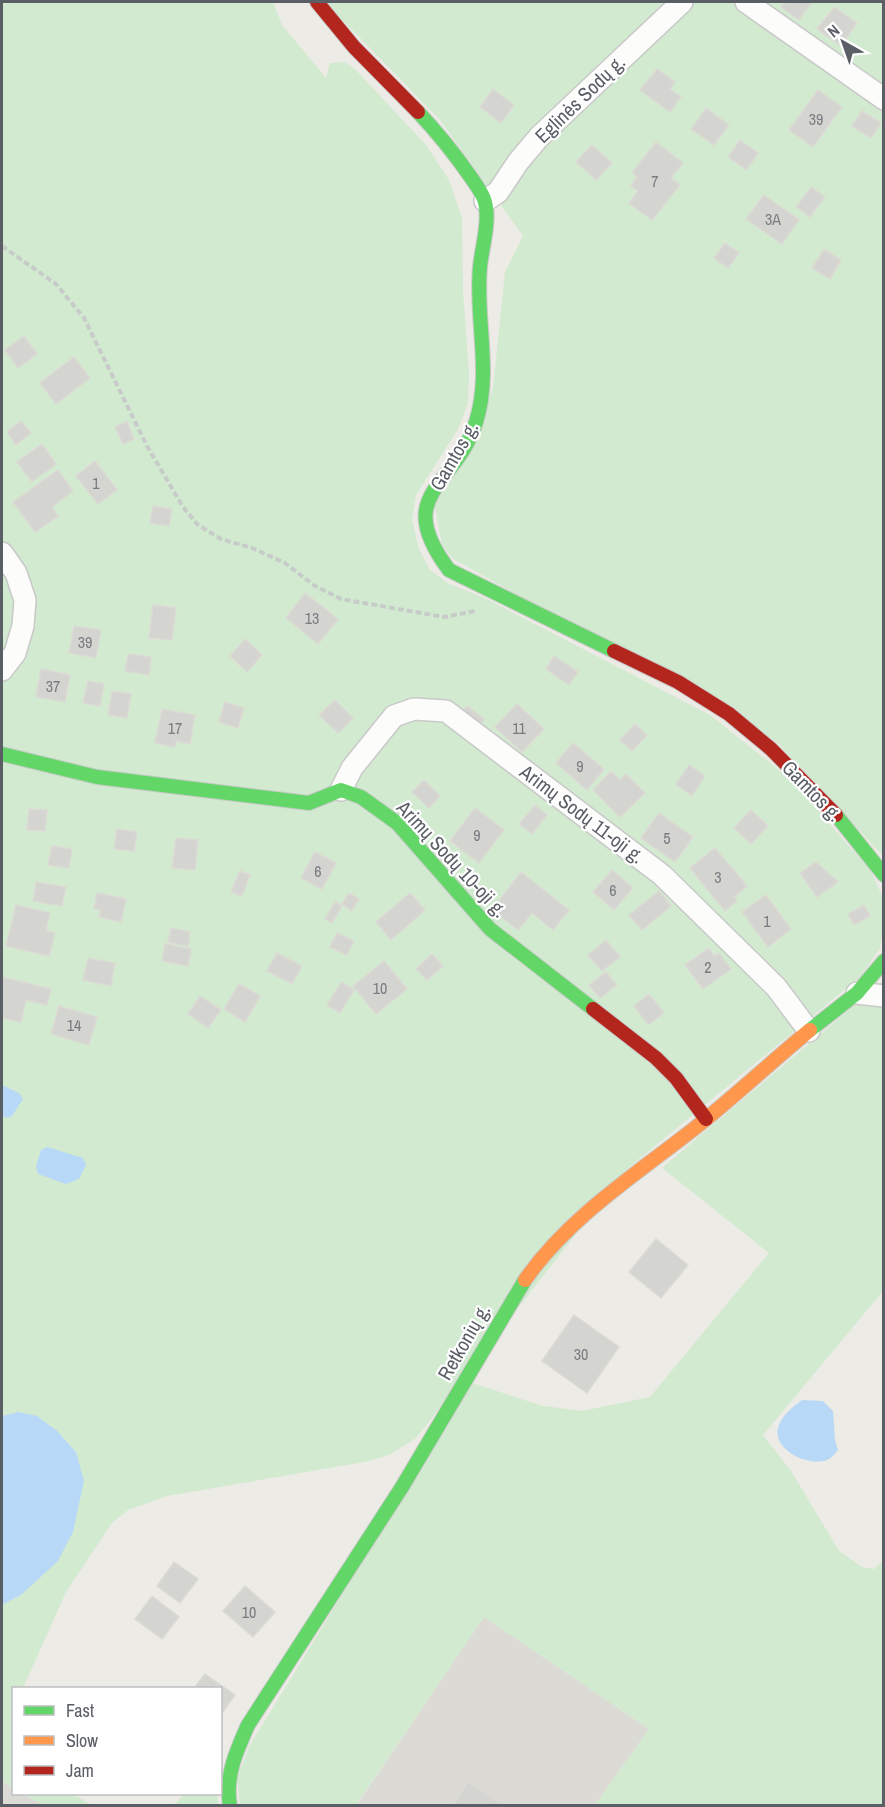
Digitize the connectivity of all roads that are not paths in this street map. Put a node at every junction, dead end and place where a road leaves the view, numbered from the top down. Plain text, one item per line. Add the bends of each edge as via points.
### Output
1 (317, 2) edge
2 (682, 2) edge
3 (746, 2) edge
4 (884, 99) edge
5 (485, 201) junction
6 (2, 553) edge
7 (2, 670) edge
8 (2, 754) edge
9 (341, 790) junction
10 (884, 875) edge
11 (884, 961) edge
12 (857, 993) junction
13 (884, 996) edge
14 (809, 1031) junction
15 (706, 1119) junction
16 (230, 1806) edge

1 - 5 street via 462,163
2 - 5 street, Eglinės Sodų g. via 539,137 498,192
3 - 4 street
5 - 10 street, Gamtos g. via 479,277 481,406 469,439 436,485 425,512 426,534 435,555 449,570 678,681 729,714 829,806
6 - 7 street via 16,573 26,600 15,653
8 - 9 street via 97,777 309,803
9 - 14 street, Arimų Sodų 11-oji g. via 352,768 394,716 414,709 446,711 662,875 776,987
9 - 15 street, Arimų Sodų 10-oji g. via 361,797 397,823 490,929 656,1058
11 - 12 street
12 - 13 street
12 - 14 street, Retkonių g.
14 - 15 street, Retkonių g.
15 - 16 street, Retkonių g. via 581,1217 540,1258 515,1294 402,1487 248,1725 229,1773

